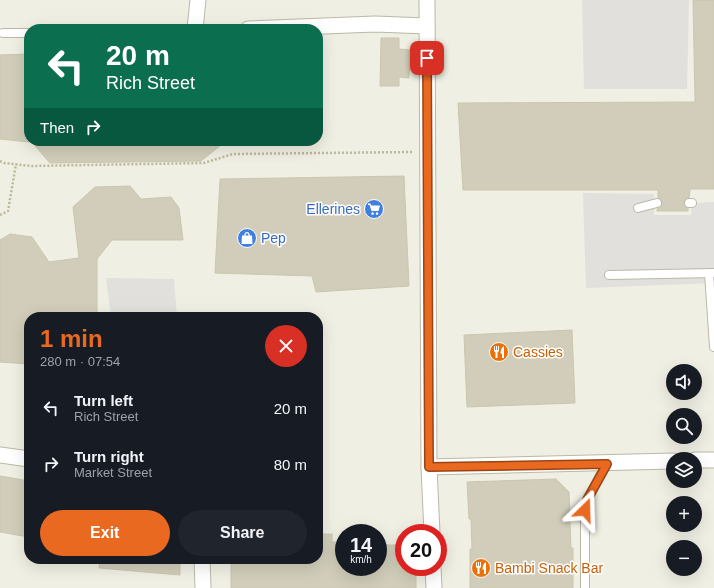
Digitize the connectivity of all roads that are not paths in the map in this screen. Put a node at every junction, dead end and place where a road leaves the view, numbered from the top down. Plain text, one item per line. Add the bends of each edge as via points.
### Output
1 (198, 0) edge
2 (427, 0) edge
3 (196, 24) edge
4 (323, 26) edge
5 (427, 26) junction
6 (24, 32) edge
7 (3, 33) dead end
8 (657, 203) dead end
9 (638, 208) dead end
10 (712, 273) edge
11 (609, 275) dead end
12 (714, 347) edge
13 (0, 455) edge
14 (24, 458) edge
15 (702, 460) edge
16 (714, 460) edge
17 (666, 461) edge
18 (607, 464) junction
19 (429, 467) junction
20 (432, 524) edge
21 (202, 564) edge
22 (433, 576) edge
23 (203, 588) edge
24 (434, 588) edge
25 (585, 588) edge

1 - 3 street
2 - 5 street
4 - 5 street via 375,24
5 - 19 street
6 - 7 lane
8 - 9 lane
10 - 11 lane
10 - 12 lane
13 - 14 street
15 - 16 street
17 - 18 street
18 - 19 street
18 - 25 lane via 587,500 585,510
19 - 20 street
21 - 23 street
22 - 24 street

